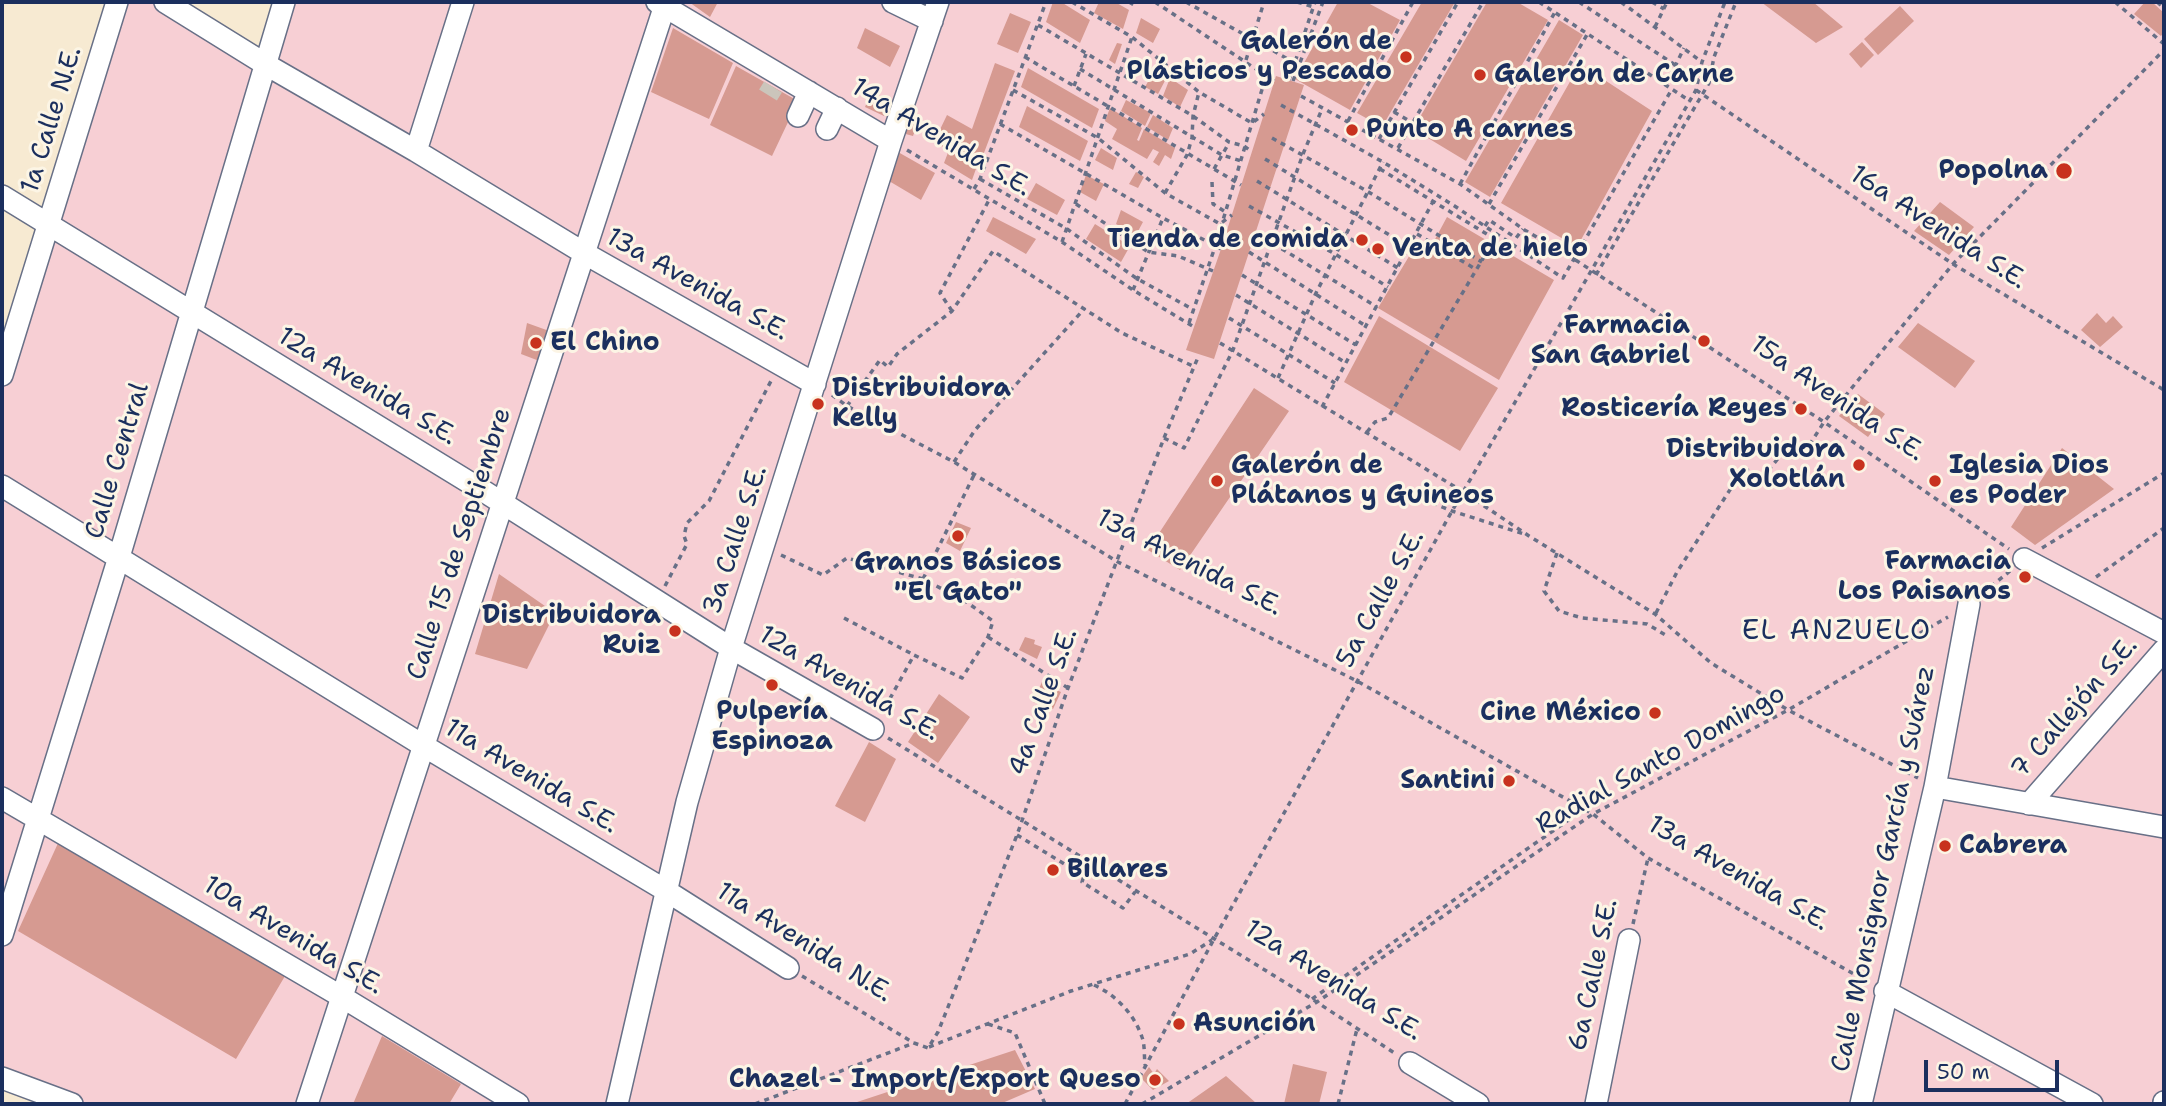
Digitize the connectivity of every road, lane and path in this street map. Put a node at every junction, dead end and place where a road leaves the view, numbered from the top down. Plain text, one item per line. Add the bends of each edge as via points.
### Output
1 (117, 2) edge
2 (165, 2) edge
3 (284, 2) edge
4 (463, 2) edge
5 (892, 2) edge
6 (1046, 2) edge
7 (1072, 2) edge
8 (1129, 2) edge
9 (1135, 2) edge
10 (1154, 2) edge
11 (1186, 2) edge
12 (1264, 2) edge
13 (1297, 2) edge
14 (1315, 2) edge
15 (1323, 2) edge
16 (1413, 2) edge
17 (1458, 2) edge
18 (1483, 2) edge
19 (1539, 2) edge
20 (1579, 2) edge
21 (1621, 2) edge
22 (1631, 2) edge
23 (1653, 2) edge
24 (1667, 2) edge
25 (1725, 2) edge
26 (1736, 2) edge
27 (2115, 2) edge
28 (2157, 2) edge
29 (663, 3) edge
30 (1314, 7) junction
31 (1628, 7) junction
32 (2164, 8) edge
33 (1664, 9) junction
34 (935, 11) edge
35 (1555, 12) junction
36 (1038, 25) junction
37 (1655, 27) junction
38 (1588, 33) junction
39 (1132, 37) junction
40 (1253, 41) junction
41 (2164, 44) edge
42 (1684, 48) junction
43 (2164, 50) edge
44 (1086, 54) junction
45 (1025, 57) junction
46 (1245, 60) junction
47 (1703, 62) junction
48 (1295, 63) junction
49 (265, 64) junction
50 (1676, 65) junction
51 (1080, 69) junction
52 (1120, 73) junction
53 (1266, 76) junction
54 (1698, 80) junction
55 (1274, 81) dead end
56 (1666, 85) junction
57 (1074, 86) junction
58 (1672, 89) junction
59 (1013, 90) junction
60 (1114, 90) junction
61 (1696, 90) junction
62 (809, 92) junction
63 (1199, 92) junction
64 (1703, 94) junction
65 (1301, 96) dead end
66 (1690, 101) junction
67 (1281, 105) dead end
68 (1109, 106) junction
69 (847, 108) junction
70 (1322, 109) junction
71 (1394, 112) junction
72 (1264, 114) dead end
73 (798, 116) dead end
74 (1193, 116) junction
75 (1348, 121) junction
76 (1252, 123) junction
77 (1413, 123) junction
78 (1000, 124) junction
79 (1315, 124) junction
80 (827, 129) dead end
81 (1098, 138) junction
82 (1192, 138) junction
83 (1272, 138) dead end
84 (1379, 139) junction
85 (891, 141) junction
86 (1229, 142) junction
87 (1244, 146) junction
88 (1398, 148) junction
89 (416, 152) junction
90 (1252, 152) dead end
91 (1303, 154) junction
92 (1188, 155) junction
93 (1222, 155) junction
94 (1265, 159) dead end
95 (1241, 161) junction
96 (1383, 162) junction
97 (1379, 168) junction
98 (1214, 169) junction
99 (1087, 172) junction
100 (1295, 177) junction
101 (980, 178) junction
102 (1235, 181) junction
103 (1257, 181) dead end
104 (1212, 182) dead end
105 (1460, 184) junction
106 (1241, 185) dead end
107 (974, 189) junction
108 (1367, 191) junction
109 (1165, 192) junction
110 (1437, 195) junction
111 (2, 197) edge
112 (1287, 198) junction
113 (989, 199) junction
114 (1434, 202) junction
115 (1075, 204) junction
116 (1489, 204) junction
117 (1249, 206) dead end
118 (1224, 211) junction
119 (1357, 214) junction
120 (1232, 215) dead end
121 (1163, 218) junction
122 (1280, 223) junction
123 (1220, 224) junction
124 (49, 225) junction
125 (1421, 225) junction
126 (1485, 226) junction
127 (1067, 229) junction
128 (1524, 229) junction
129 (1256, 233) dead end
130 (1416, 234) junction
131 (1346, 235) junction
132 (1496, 237) junction
133 (1062, 242) junction
134 (1272, 243) junction
135 (1215, 247) junction
136 (1409, 247) junction
137 (1221, 249) dead end
138 (1148, 252) junction
139 (1249, 252) dead end
140 (584, 253) junction
141 (1335, 254) junction
142 (1574, 259) junction
143 (1482, 262) junction
144 (1265, 263) junction
145 (1954, 264) junction
146 (1398, 268) junction
147 (1207, 269) junction
148 (1477, 270) junction
149 (1213, 271) dead end
150 (1590, 272) junction
151 (1242, 275) dead end
152 (1326, 275) junction
153 (1596, 275) junction
154 (1136, 278) junction
155 (1257, 284) junction
156 (1388, 288) junction
157 (1133, 290) junction
158 (1316, 293) junction
159 (1236, 295) dead end
160 (1250, 303) junction
161 (1377, 307) junction
162 (1085, 308) junction
163 (1194, 310) junction
164 (952, 312) junction
165 (191, 313) junction
166 (1307, 313) junction
167 (1229, 318) dead end
168 (1189, 323) junction
169 (1242, 326) junction
170 (1366, 326) junction
171 (1194, 327) dead end
172 (1299, 333) junction
173 (1220, 343) dead end
174 (1356, 345) junction
175 (1233, 351) junction
176 (1289, 353) junction
177 (1199, 355) dead end
178 (1346, 363) junction
179 (780, 364) junction
180 (1195, 367) junction
181 (2, 375) edge
182 (1278, 378) junction
183 (1335, 383) junction
184 (815, 384) junction
185 (2164, 390) edge
186 (847, 406) junction
187 (1322, 407) junction
188 (1824, 422) junction
189 (1367, 432) junction
190 (1164, 438) junction
191 (954, 462) junction
192 (2164, 473) edge
193 (974, 475) junction
194 (2, 486) edge
195 (1465, 492) junction
196 (1423, 499) dead end
197 (502, 503) junction
198 (1452, 511) junction
199 (2164, 528) edge
200 (1529, 536) junction
201 (764, 546) junction
202 (1557, 553) junction
203 (119, 557) junction
204 (2024, 559) junction
205 (1118, 562) junction
206 (923, 579) junction
207 (2081, 588) junction
208 (657, 600) junction
209 (1969, 604) junction
210 (1656, 614) junction
211 (844, 618) dead end
212 (2164, 633) edge
213 (988, 637) junction
214 (1669, 637) dead end
215 (731, 648) junction
216 (2164, 650) edge
217 (914, 655) junction
218 (1357, 681) junction
219 (1068, 688) junction
220 (1788, 710) junction
221 (873, 729) junction
222 (424, 746) junction
223 (1935, 787) junction
224 (2, 798) edge
225 (2029, 804) junction
226 (1584, 809) junction
227 (1593, 814) junction
228 (39, 820) junction
229 (1023, 820) junction
230 (2164, 827) edge
231 (1017, 835) junction
232 (1648, 858) junction
233 (665, 890) junction
234 (1135, 892) junction
235 (2, 935) edge
236 (1214, 939) junction
237 (1629, 940) joint
238 (788, 968) joint
239 (1092, 985) junction
240 (1885, 991) junction
241 (342, 997) junction
242 (1312, 999) junction
243 (1317, 1002) junction
244 (988, 1024) junction
245 (1357, 1029) junction
246 (914, 1043) junction
247 (928, 1048) junction
248 (1410, 1063) joint
249 (1145, 1065) junction
250 (2, 1078) edge
251 (72, 1104) edge
252 (307, 1104) edge
253 (518, 1104) edge
254 (617, 1104) edge
255 (755, 1104) edge
256 (1045, 1104) edge
257 (1125, 1104) edge
258 (1142, 1104) edge
259 (1338, 1104) edge
260 (1478, 1104) edge
261 (1596, 1104) edge
262 (1861, 1104) edge
263 (2092, 1104) edge

1 - 124 street, 1a Calle N.E.
2 - 49 street, 13a Avenida S.E.
3 - 49 street, Calle Central
4 - 89 street
5 - 34 street
6 - 36 path
7 - 39 path
8 - 9 path
10 - 46 path
11 - 40 path
12 - 40 path
13 - 30 path
14 - 30 path
15 - 48 path via 1291,81
16 - 75 path
17 - 71 path
18 - 77 path
19 - 35 path
20 - 50 path
21 - 31 path
22 - 31 path
23 - 33 path
24 - 33 path
25 - 47 path, 5a Calle S.E.
26 - 64 path
27 - 41 path
28 - 32 path
29 - 62 street, 14a Avenida S.E.
29 - 140 street, Calle 15 de Septiembre
30 - 48 path
31 - 37 path
33 - 37 path
34 - 85 street, 3a Calle S.E.
35 - 38 path
35 - 105 path
36 - 44 path
36 - 45 path
37 - 42 path
38 - 56 path
38 - 116 path
39 - 52 path
39 - 63 path
40 - 46 path
40 - 48 path
42 - 47 path
42 - 50 path
43 - 145 path
44 - 51 path
44 - 52 path
45 - 57 path
45 - 59 path
46 - 53 path
47 - 54 path, 5a Calle S.E.
49 - 89 street, 13a Avenida S.E.
49 - 165 street, Calle Central
50 - 54 path
50 - 56 path
51 - 57 path
51 - 60 path
52 - 60 path
52 - 74 path
53 - 55 path
53 - 76 path
54 - 61 path, 5a Calle S.E.
56 - 58 path
57 - 68 path
58 - 66 path
58 - 142 path
59 - 78 path
59 - 81 path
60 - 68 path
60 - 82 path
61 - 64 path, 16a Avenida S.E.
61 - 66 path, 5a Calle S.E.
62 - 69 street, 14a Avenida S.E.
62 - 73 street
63 - 74 path
63 - 76 path
64 - 145 path, 16a Avenida S.E.
64 - 153 path
65 - 70 path, 15a Avenida S.E.
66 - 150 path, 5a Calle S.E.
67 - 79 path
68 - 81 path
68 - 92 path
69 - 80 street
69 - 85 street, 14a Avenida S.E.
70 - 75 path, 15a Avenida S.E.
70 - 79 path
71 - 77 path
71 - 84 path
72 - 76 path
74 - 82 path
74 - 86 path
75 - 84 path, 15a Avenida S.E.
76 - 87 path
77 - 88 path
78 - 99 path
78 - 101 path
79 - 91 path
79 - 96 path
81 - 99 path
81 - 109 path
82 - 92 path
82 - 93 path
83 - 91 path
84 - 88 path, 15a Avenida S.E.
85 - 107 path, 14a Avenida S.E.
85 - 184 street, 3a Calle S.E.
86 - 87 path
86 - 93 path
87 - 90 path
87 - 95 path
88 - 105 path, 15a Avenida S.E.
89 - 140 street, 13a Avenida S.E.
91 - 100 path
91 - 108 path
92 - 98 path
92 - 109 path
93 - 95 path
93 - 98 path
94 - 100 path
95 - 102 path
96 - 97 path
96 - 110 path
97 - 108 path
97 - 114 path
98 - 102 path
99 - 115 path
99 - 121 path
100 - 112 path
100 - 119 path
101 - 107 path
101 - 127 path
102 - 106 path
102 - 118 path
103 - 112 path
104 - 118 path via 1213,204
105 - 116 path, 15a Avenida S.E.
107 - 113 path, 14a Avenida S.E.
108 - 119 path
108 - 125 path
109 - 123 path
110 - 114 path
110 - 126 path
111 - 124 street, 12a Avenida S.E.
112 - 122 path
112 - 131 path
113 - 133 path, 14a Avenida S.E.
113 - 164 path via 940,293
114 - 125 path
114 - 132 path
115 - 127 path
115 - 138 path
116 - 128 path, 15a Avenida S.E.
117 - 122 path
118 - 123 path
119 - 131 path
119 - 136 path
120 - 123 path
121 - 135 path
121 - 138 path
122 - 134 path
122 - 141 path
123 - 135 path
124 - 165 street, 12a Avenida S.E.
124 - 181 street, 1a Calle N.E.
125 - 130 path
125 - 143 path
126 - 128 path via 1489,220 1516,237
126 - 132 path
127 - 133 path
127 - 154 path
128 - 142 path, 15a Avenida S.E.
129 - 134 path
130 - 136 path
130 - 148 path
131 - 141 path
131 - 146 path
132 - 142 path via 1563,278
132 - 143 path
133 - 157 path, 14a Avenida S.E.
134 - 144 path
134 - 152 path
135 - 137 path
135 - 147 path
136 - 146 path
138 - 147 path via 1178,256
138 - 154 path
139 - 144 path
140 - 179 street, 13a Avenida S.E.
140 - 197 street, Calle 15 de Septiembre
141 - 152 path
141 - 156 path
142 - 150 path, 15a Avenida S.E.
143 - 148 path
144 - 155 path
144 - 158 path
145 - 185 path, 16a Avenida S.E.
145 - 188 path
146 - 156 path
147 - 149 path
147 - 163 path
148 - 189 path via 1388,418 1374,422
150 - 153 path, 15a Avenida S.E.
150 - 195 path, 5a Calle S.E.
151 - 155 path
152 - 158 path
152 - 161 path
153 - 188 path, 15a Avenida S.E.
154 - 157 path
154 - 163 path
155 - 160 path
155 - 166 path
156 - 161 path
157 - 168 path, 14a Avenida S.E.
158 - 166 path
158 - 170 path
159 - 160 path
160 - 169 path
160 - 172 path
161 - 170 path
162 - 164 path via 993,251
162 - 180 path via 1122,333
162 - 191 path via 975,430
163 - 168 path
164 - 186 path via 897,354 888,368 880,360
165 - 197 street, 12a Avenida S.E.
165 - 203 street, Calle Central
166 - 172 path
166 - 174 path
167 - 169 path
168 - 171 path, 14a Avenida S.E.
169 - 175 path
169 - 176 path
170 - 174 path
172 - 176 path
172 - 178 path
173 - 175 path
174 - 178 path
175 - 182 path
175 - 190 path via 1184,448
176 - 182 path
176 - 183 path
177 - 180 path, 4a Calle S.E.
178 - 183 path
179 - 184 street, 13a Avenida S.E.
179 - 208 path via 709,501 687,523 687,544
180 - 190 path, 4a Calle S.E.
182 - 187 path
183 - 187 path
184 - 186 path, 13a Avenida S.E.
184 - 201 street, 3a Calle S.E.
186 - 191 path, 13a Avenida S.E.
187 - 189 path
188 - 204 path, 15a Avenida S.E.
188 - 210 path via 1805,452 1790,444 1762,478 1744,468 1676,572
189 - 195 path
190 - 205 path, 4a Calle S.E.
191 - 193 path, 13a Avenida S.E.
192 - 204 path, Radial Santo Domingo
193 - 205 path, 13a Avenida S.E.
193 - 206 path
194 - 203 street
195 - 198 path, 5a Calle S.E.
195 - 200 path
196 - 198 path
197 - 208 street, 12a Avenida S.E.
197 - 222 street, Calle 15 de Septiembre
198 - 200 path
198 - 218 path, 5a Calle S.E.
199 - 207 path
200 - 202 path
201 - 206 path via 823,575 847,558
201 - 215 street, 3a Calle S.E.
202 - 210 path
202 - 214 path via 1544,591 1559,611 1582,618 1647,624
203 - 222 street, 11a Avenida S.E.
203 - 228 street, Calle Central
204 - 207 street
204 - 209 path, Radial Santo Domingo
205 - 218 path, 13a Avenida S.E.
205 - 219 path, 4a Calle S.E.
206 - 213 path via 993,621
207 - 212 street
208 - 215 street, 12a Avenida S.E.
209 - 220 path, Radial Santo Domingo
209 - 223 street, Calle Monsignor García y Suárez
210 - 220 path via 1711,663
211 - 217 path
213 - 217 path via 962,678
213 - 219 path
215 - 221 street, 12a Avenida S.E.
215 - 233 street, 3a Calle S.E.
216 - 225 street, 7 Callejón S.E.
217 - 221 path
218 - 226 path, 13a Avenida S.E.
218 - 236 path, 5a Calle S.E.
219 - 229 path, 4a Calle S.E.
220 - 223 path
220 - 227 path, Radial Santo Domingo
221 - 229 path, 12a Avenida S.E.
222 - 233 street, 11a Avenida S.E.
222 - 241 street, Calle 15 de Septiembre
223 - 225 street
223 - 240 street, Calle Monsignor García y Suárez
224 - 228 street, 10a Avenida S.E.
225 - 230 street
226 - 227 path, 13a Avenida S.E.
226 - 242 path
227 - 232 path, 13a Avenida S.E.
227 - 243 path, Radial Santo Domingo
228 - 235 street, Calle Central
228 - 241 street, 10a Avenida S.E.
229 - 231 path, 4a Calle S.E.
229 - 234 path, 12a Avenida S.E.
231 - 234 path via 1084,876 1082,882 1123,908
231 - 247 path, 4a Calle S.E.
232 - 237 path, 6a Calle S.E.
232 - 240 path, 13a Avenida S.E.
233 - 238 street, 11a Avenida N.E.
233 - 254 street, 3a Calle S.E.
234 - 236 path, 12a Avenida S.E.
236 - 239 path via 1190,954
236 - 242 path, 12a Avenida S.E.
236 - 249 path, 5a Calle S.E.
237 - 261 street, 6a Calle S.E.
238 - 246 path, 11a Avenida N.E.
239 - 244 path
239 - 249 path via 1120,1001 1143,1038
240 - 262 street, Calle Monsignor García y Suárez
240 - 263 street
241 - 252 street, Calle 15 de Septiembre
241 - 253 street, 10a Avenida S.E.
242 - 243 path, 12a Avenida S.E.
243 - 245 path, 12a Avenida S.E.
243 - 258 path, Radial Santo Domingo
244 - 247 path
244 - 256 path via 1015,1033
245 - 248 path, 12a Avenida S.E.
245 - 259 path
246 - 247 path
246 - 255 path
248 - 260 street, 12a Avenida S.E.
249 - 257 path, 5a Calle S.E.
250 - 251 street

